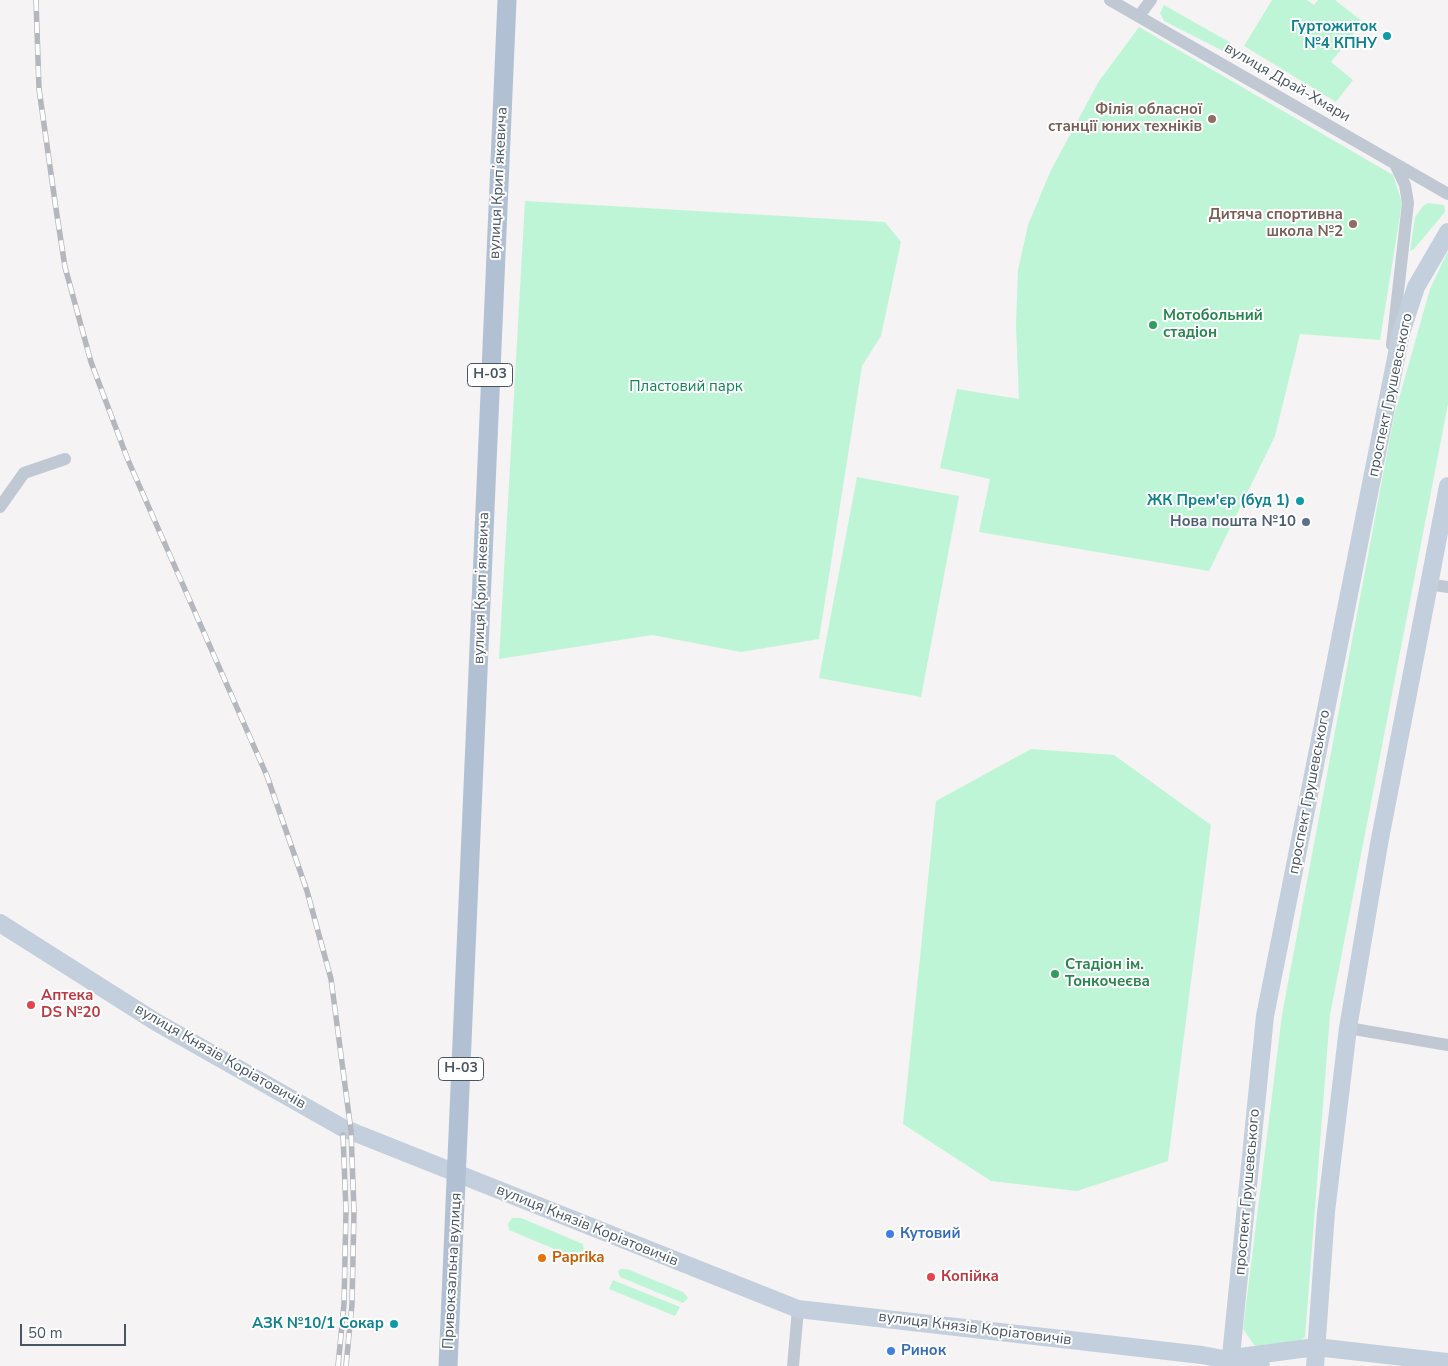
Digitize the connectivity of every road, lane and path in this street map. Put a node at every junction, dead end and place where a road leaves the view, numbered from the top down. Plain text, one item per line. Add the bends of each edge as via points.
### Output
1 (507, 0) edge
2 (1110, 0) edge
3 (1152, 0) edge
4 (1139, 16) junction
5 (1393, 162) junction
6 (1448, 194) edge
7 (1448, 232) edge
8 (1387, 404) junction
9 (65, 459) dead end
10 (1448, 486) edge
11 (0, 507) edge
12 (1428, 584) junction
13 (1448, 587) edge
14 (0, 923) edge
15 (1348, 1028) junction
16 (1448, 1045) edge
17 (458, 1175) junction
18 (798, 1309) junction
19 (1316, 1347) junction
20 (1231, 1362) edge
21 (1448, 1362) edge
22 (448, 1366) edge
23 (793, 1366) edge
24 (1260, 1366) edge
25 (1315, 1366) edge

1 - 17 main road, вулиця Крипʼякевича / Н-03
2 - 4 street, вулиця Драй-Хмари
3 - 4 street
4 - 5 street, вулиця Драй-Хмари
5 - 6 street, вулиця Драй-Хмари
5 - 8 street via 1403,177 1408,203
7 - 8 main road, проспект Грушевського via 1416,287 1400,333
8 - 20 main road, проспект Грушевського via 1265,1016
9 - 11 street via 24,473
10 - 12 main road
12 - 13 street
12 - 15 main road
14 - 17 main road, вулиця Князів Коріатовичів via 156,1022 343,1128
15 - 16 street
15 - 19 main road via 1326,1212
17 - 18 main road, вулиця Князів Коріатовичів
17 - 22 main road, Привокзальна вулиця / Н-03
18 - 20 main road, вулиця Князів Коріатовичів
18 - 23 street
19 - 20 main road, вулиця Князів Коріатовичів
19 - 21 main road, вулиця Князів Коріатовичів
19 - 25 main road
20 - 24 main road, вулиця Князів Коріатовичів

